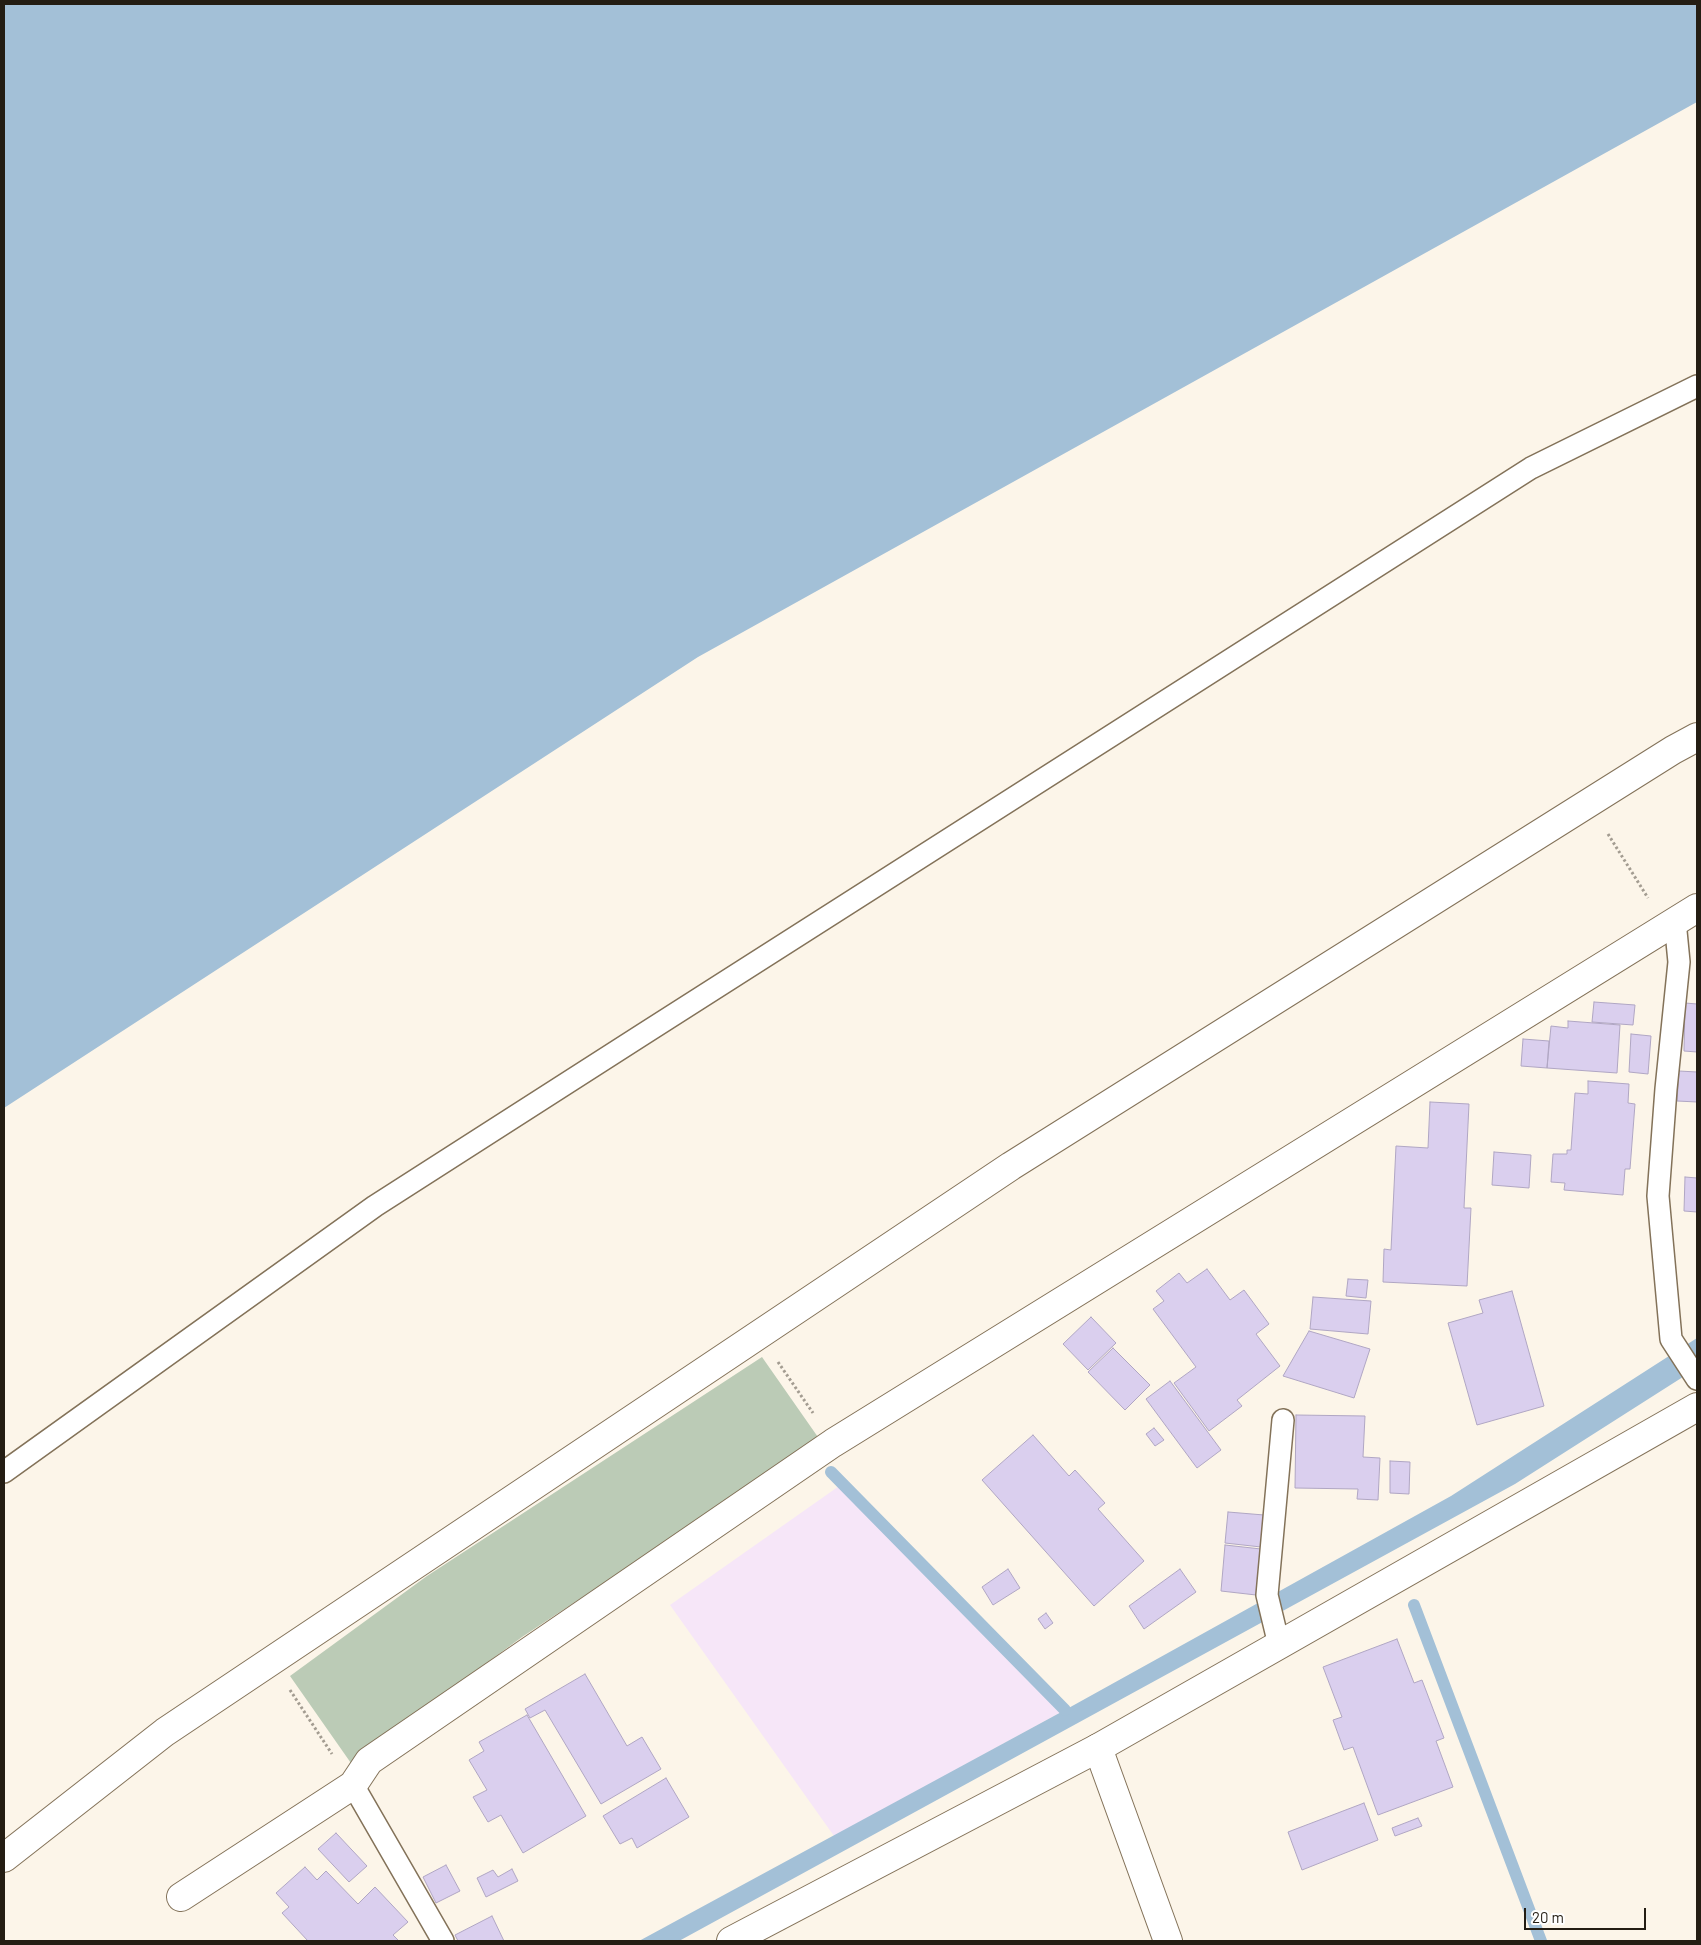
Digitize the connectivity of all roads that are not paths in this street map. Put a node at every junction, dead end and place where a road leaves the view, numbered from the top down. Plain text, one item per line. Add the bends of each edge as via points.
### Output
1 (1697, 386) edge
2 (1697, 737) edge
3 (1679, 918) edge
4 (1697, 1379) edge
5 (1697, 1407) edge
6 (1283, 1420) dead end
7 (4, 1472) edge
8 (1277, 1635) junction
9 (1098, 1748) junction
10 (353, 1785) junction
11 (4, 1858) edge
12 (181, 1897) dead end
13 (443, 1941) edge
14 (731, 1941) edge
15 (1168, 1941) edge

1 - 7 lane via 1531,468 628,1043 375,1206
2 - 11 street via 1011,1166 165,1732
3 - 4 lane via 1679,962 1658,1196 1671,1339
3 - 10 street via 832,1443 369,1761
5 - 8 street
6 - 8 lane via 1267,1595
8 - 9 street
9 - 14 street
9 - 15 street
10 - 12 street
10 - 13 lane

